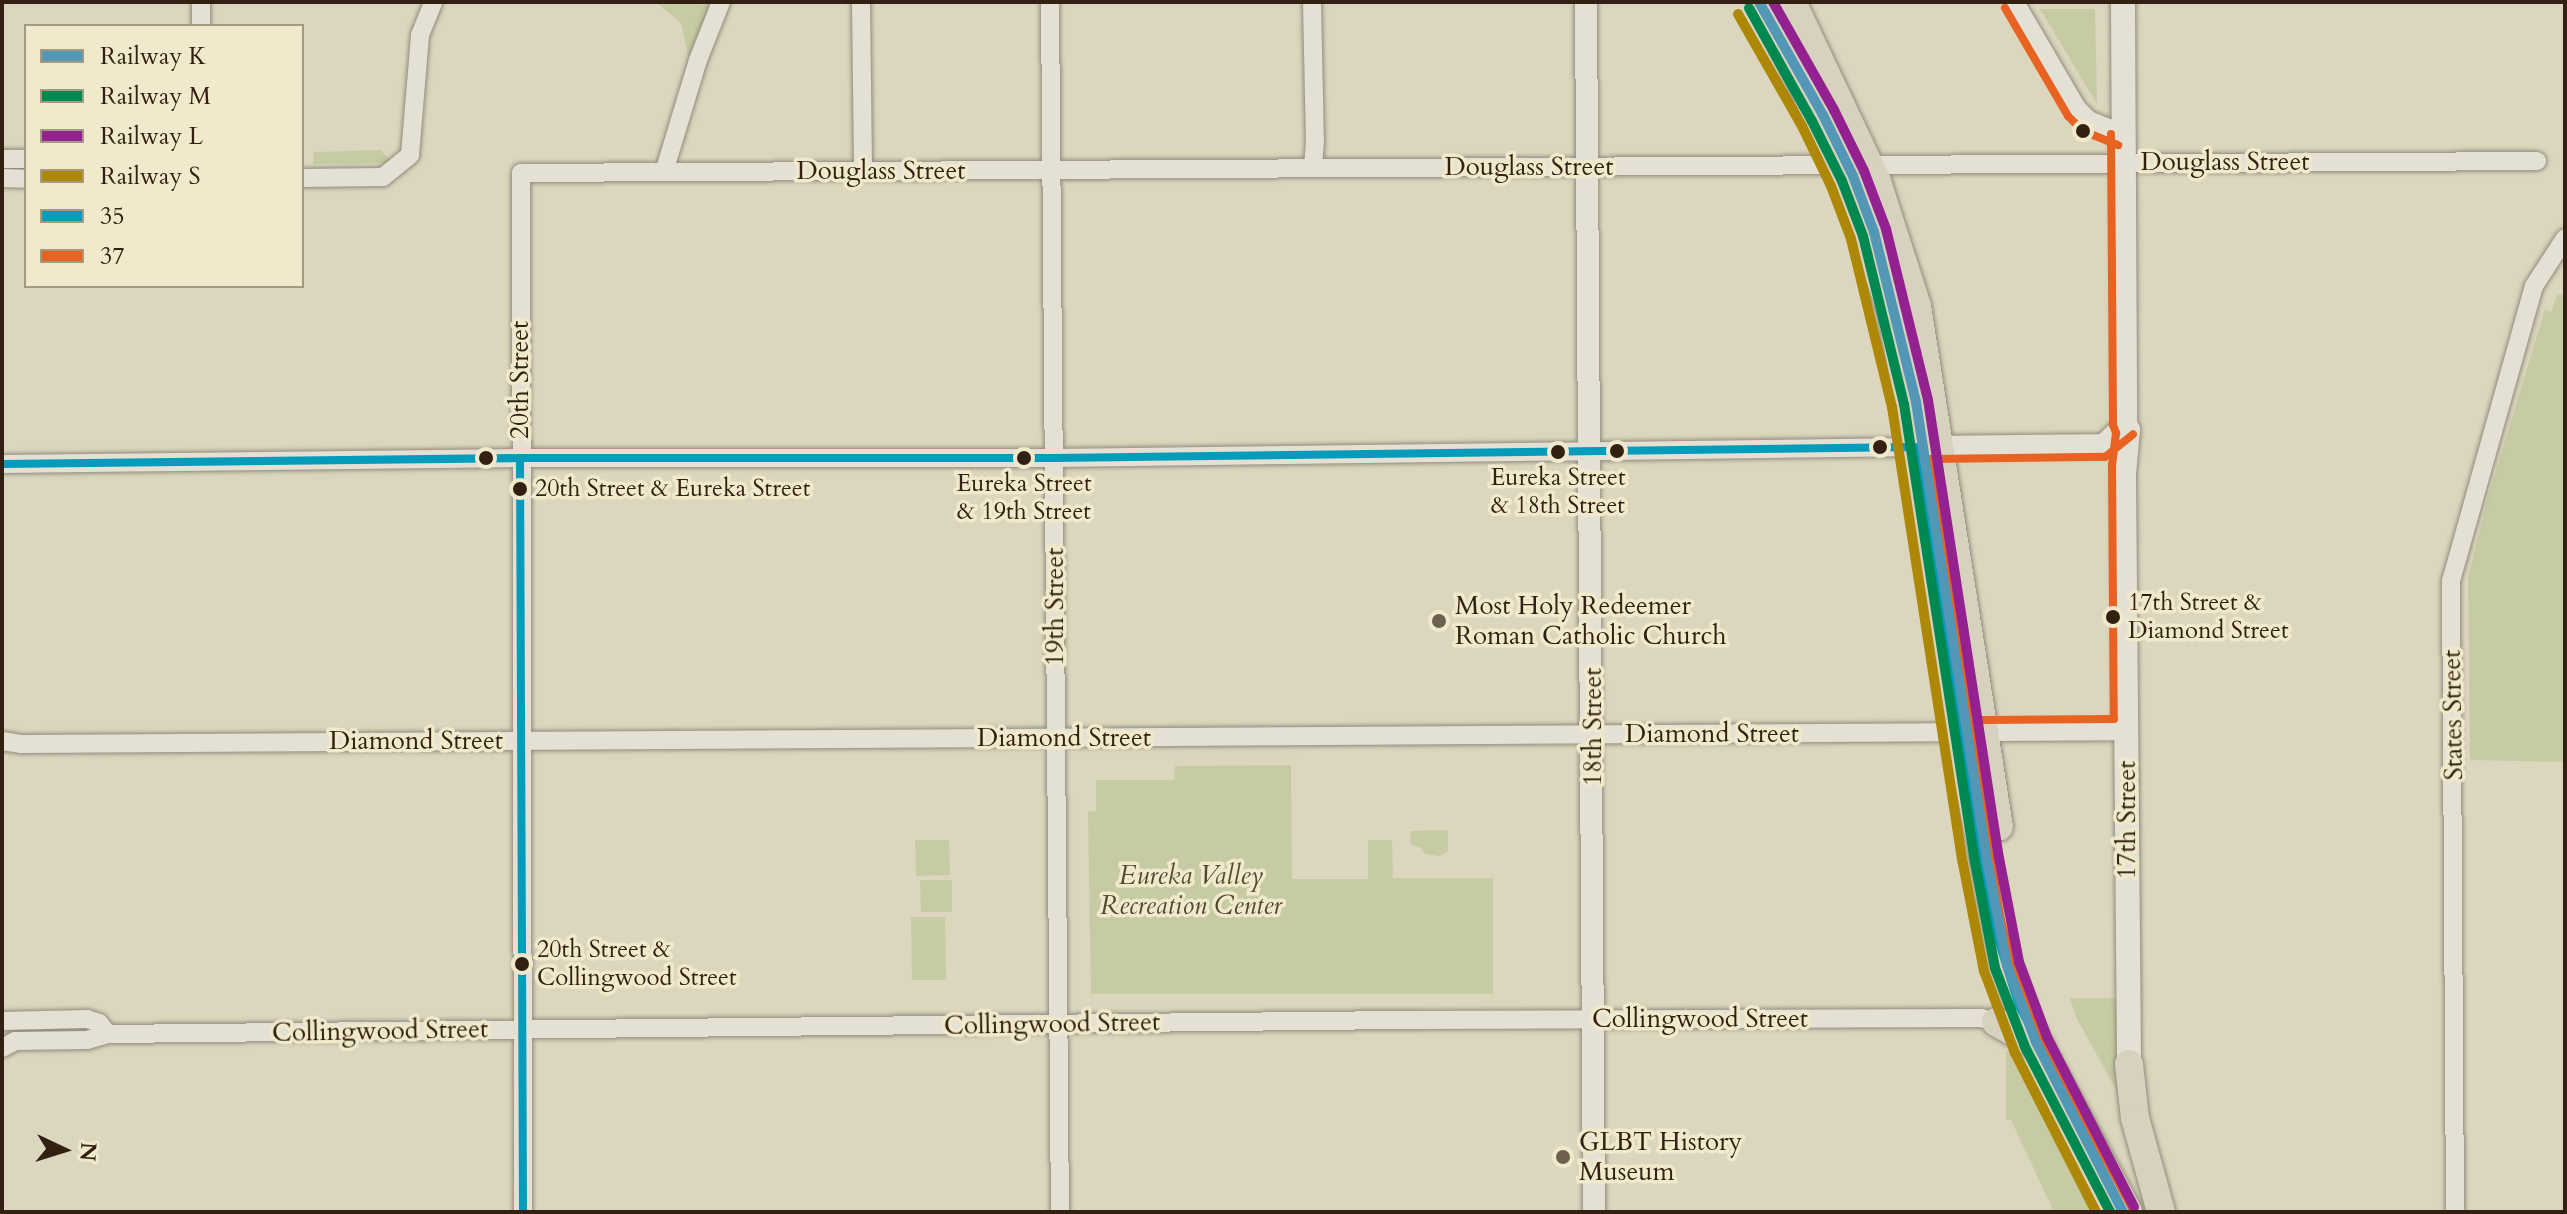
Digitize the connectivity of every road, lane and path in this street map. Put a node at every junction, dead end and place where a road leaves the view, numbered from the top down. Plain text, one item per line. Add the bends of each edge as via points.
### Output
1 (201, 2) edge
2 (433, 2) edge
3 (721, 2) edge
4 (861, 2) edge
5 (1050, 2) edge
6 (1312, 2) edge
7 (1586, 2) edge
8 (1763, 2) edge
9 (1792, 2) edge
10 (2015, 2) edge
11 (2123, 2) edge
12 (201, 24) edge
13 (2123, 134) junction
14 (2, 159) edge
15 (24, 159) edge
16 (2537, 161) dead end
17 (2124, 162) junction
18 (1855, 164) junction
19 (1587, 166) junction
20 (1313, 168) junction
21 (1051, 170) junction
22 (863, 171) junction
23 (664, 172) junction
24 (521, 173) joint
25 (2, 178) edge
26 (304, 178) edge
27 (24, 179) edge
28 (2565, 238) edge
29 (2125, 425) junction
30 (2104, 445) junction
31 (1928, 446) junction
32 (1591, 448) junction
33 (520, 458) junction
34 (1054, 458) junction
35 (2, 464) edge
36 (2124, 464) junction
37 (2126, 731) junction
38 (1971, 732) junction
39 (1593, 734) junction
40 (1055, 738) junction
41 (2, 741) edge
42 (521, 741) junction
43 (1594, 1020) junction
44 (2, 1021) edge
45 (1996, 1022) joint
46 (1058, 1024) junction
47 (523, 1029) junction
48 (108, 1034) junction
49 (3, 1047) edge
50 (2040, 1047) junction
51 (2129, 1064) joint
52 (523, 1212) edge
53 (1060, 1212) edge
54 (1594, 1212) edge
55 (2128, 1212) edge
56 (2148, 1212) edge
57 (2161, 1212) edge
58 (2455, 1212) edge

1 - 12 street
2 - 26 street via 420,35 410,155 383,177
3 - 23 street
4 - 22 street
5 - 21 street, 19th Street
6 - 20 street
7 - 19 street, 18th Street
8 - 18 main road
9 - 18 main road
10 - 13 street via 2077,108 2089,120
11 - 13 main road, 17th Street
13 - 17 main road, 17th Street
14 - 15 street
16 - 17 street, Douglass Street
17 - 18 street, Douglass Street
17 - 29 main road, 17th Street
18 - 19 street, Douglass Street
18 - 31 main road
19 - 20 street, Douglass Street
19 - 32 street, 18th Street
20 - 21 street, Douglass Street
21 - 22 street, Douglass Street
21 - 34 street, 19th Street
22 - 23 street, Douglass Street
23 - 24 street, Douglass Street
24 - 33 street, 20th Street
25 - 27 street
28 - 58 street, States Street via 2534,286 2451,581
29 - 30 street
29 - 36 main road, 17th Street
30 - 31 street
30 - 36 street
31 - 32 street
31 - 38 main road
32 - 34 street
32 - 39 street, 18th Street
33 - 34 street
33 - 35 street
33 - 42 street, 20th Street
34 - 40 street, 19th Street
36 - 37 main road, 17th Street
37 - 38 street, Diamond Street
37 - 51 main road, 17th Street
38 - 39 street, Diamond Street
38 - 50 main road via 1998,939 2015,994
38 - 56 main road via 2031,984
39 - 40 street, Diamond Street
39 - 43 street, 18th Street
40 - 42 street, Diamond Street
40 - 46 street, 19th Street
41 - 42 street, Diamond Street
42 - 47 street, 20th Street
43 - 45 street, Collingwood Street
43 - 46 street, Collingwood Street
43 - 54 street, 18th Street
44 - 48 street, Collingwood Street via 87,1019
45 - 50 main road
46 - 47 street, Collingwood Street
46 - 53 street, 19th Street
47 - 48 street, Collingwood Street
47 - 52 street, 20th Street
48 - 49 street, Collingwood Street via 87,1040 15,1041
50 - 55 main road
51 - 57 main road via 2135,1118

